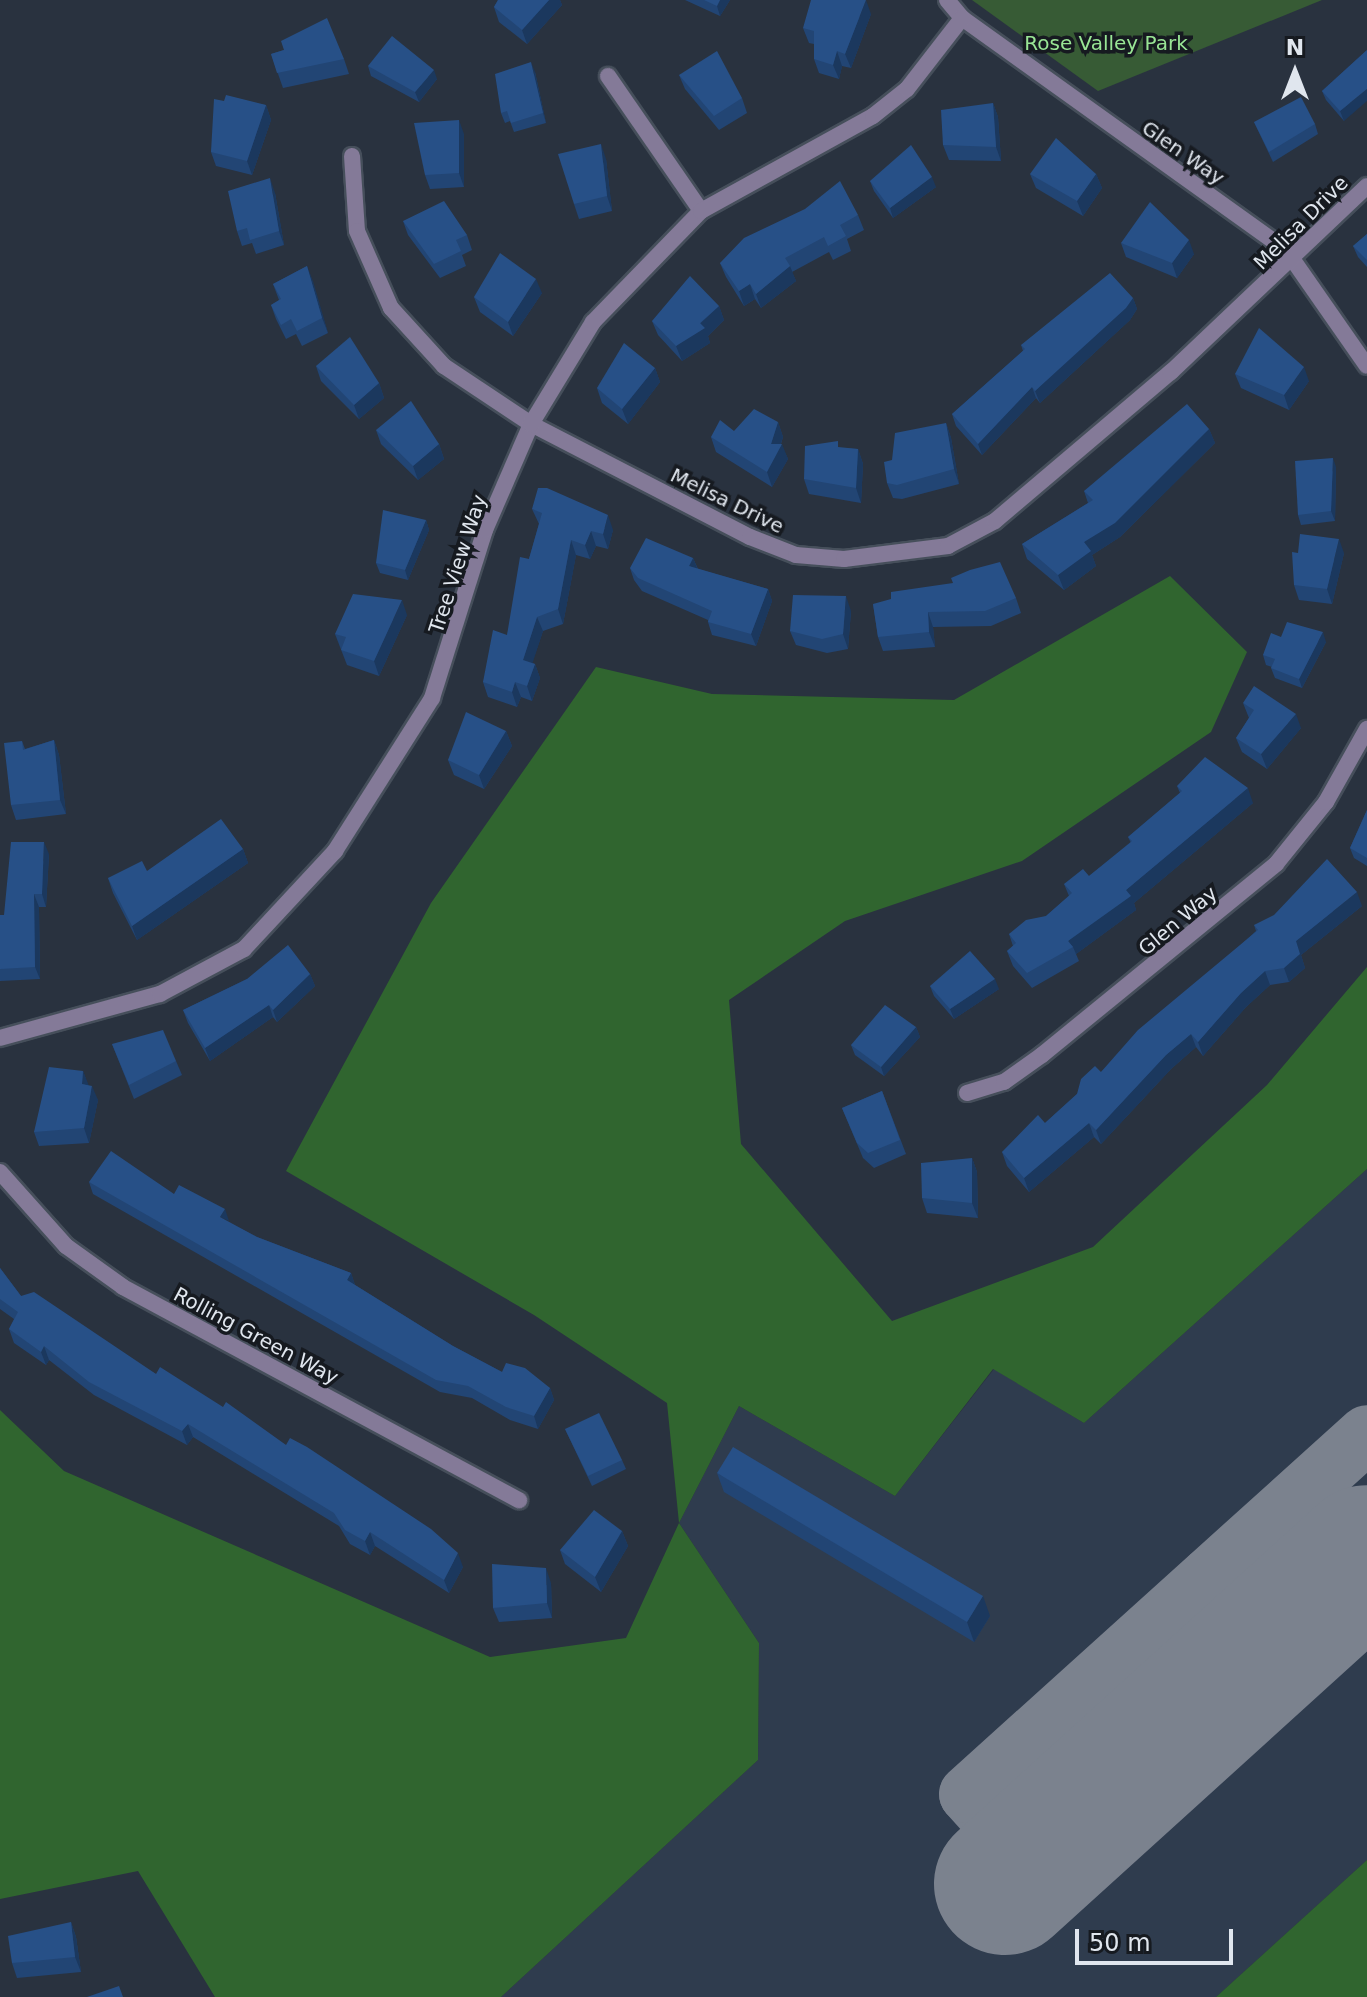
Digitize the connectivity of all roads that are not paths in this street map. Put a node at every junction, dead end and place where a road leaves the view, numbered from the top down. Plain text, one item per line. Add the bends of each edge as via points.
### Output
1 (947, 0) edge
2 (962, 18) junction
3 (608, 76) dead end
4 (352, 156) dead end
5 (1367, 186) edge
6 (701, 211) junction
7 (1295, 260) junction
8 (1367, 366) edge
9 (531, 424) junction
10 (1367, 729) edge
11 (0, 1038) edge
12 (967, 1093) dead end
13 (0, 1172) edge
14 (519, 1500) dead end

1 - 2 street, Glen Way
2 - 6 street, Tree View Way via 924,69 873,116
2 - 7 street, Glen Way
3 - 6 street
4 - 9 street, Melisa Drive via 357,231 391,308 444,366
5 - 7 street, Melisa Drive
6 - 9 street, Tree View Way via 593,322
7 - 8 street, Glen Way
7 - 9 street, Melisa Drive via 1037,489 948,546 895,557 796,555
9 - 11 street, Tree View Way via 485,530 432,698 335,851 244,949 160,994
10 - 12 street, Glen Way via 1326,802 1276,864 1042,1055 1004,1082
13 - 14 street, Rolling Green Way via 66,1246 123,1287

